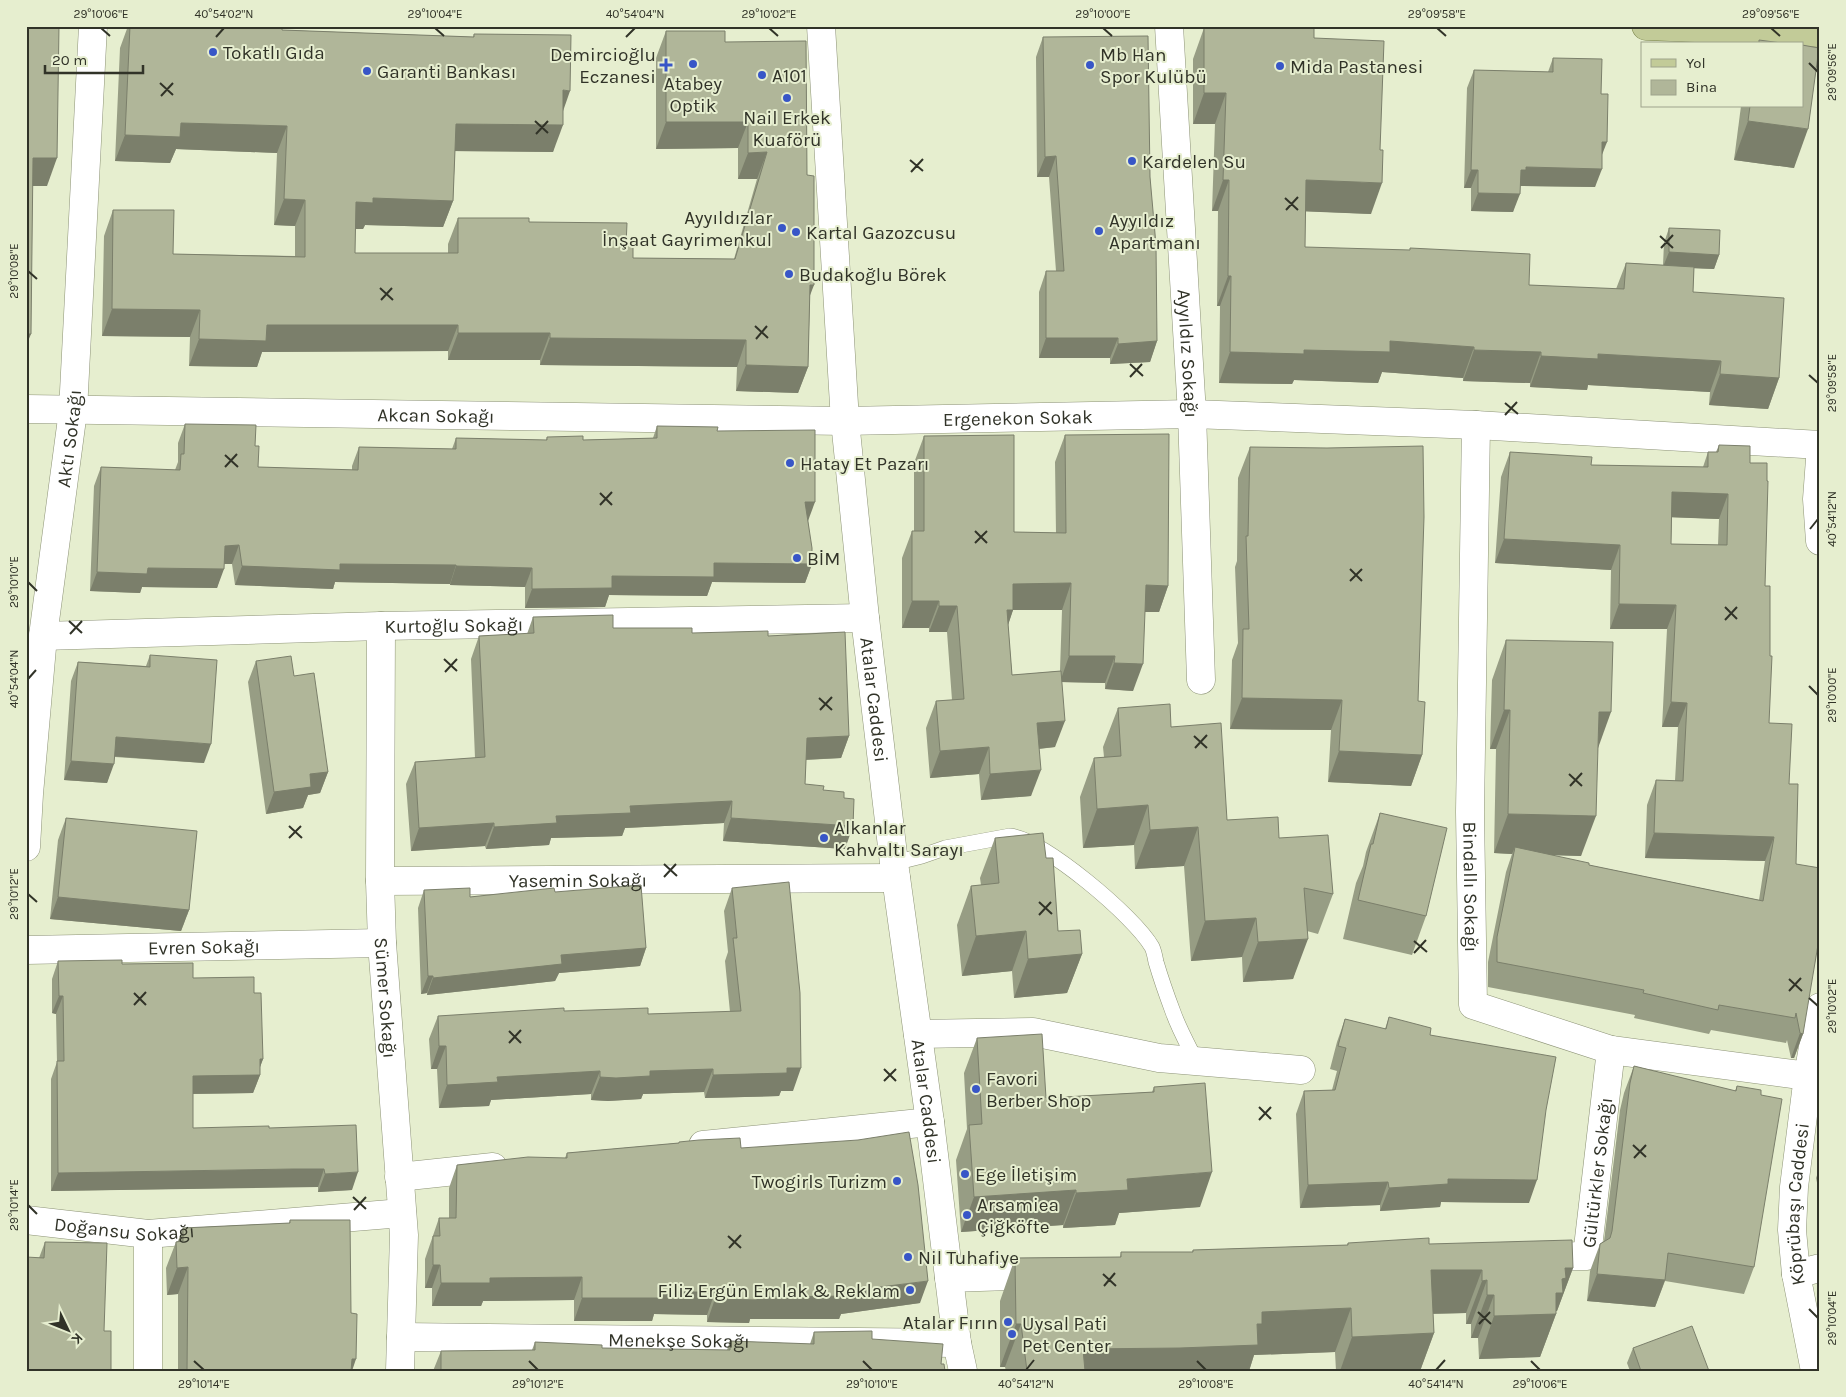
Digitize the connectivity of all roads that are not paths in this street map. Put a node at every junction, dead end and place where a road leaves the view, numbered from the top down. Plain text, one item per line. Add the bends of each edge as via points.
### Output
1 (93, 26) edge
2 (821, 26) edge
3 (1169, 26) edge
4 (1646, 26) edge
5 (1820, 33) edge
6 (26, 409) edge
7 (73, 411) junction
8 (1192, 414) junction
9 (845, 421) junction
10 (1476, 425) junction
11 (1820, 445) edge
12 (1820, 459) edge
13 (1820, 541) edge
14 (865, 618) junction
15 (381, 626) junction
16 (44, 636) junction
17 (1201, 680) dead end
18 (28, 794) edge
19 (26, 847) edge
20 (895, 870) junction
21 (380, 881) junction
22 (382, 943) junction
23 (26, 950) edge
24 (1820, 1008) edge
25 (918, 1034) junction
26 (1612, 1050) junction
27 (1196, 1061) junction
28 (1300, 1070) dead end
29 (1808, 1076) junction
30 (930, 1122) junction
31 (680, 1147) edge
32 (516, 1165) edge
33 (399, 1177) junction
34 (402, 1213) junction
35 (26, 1220) edge
36 (148, 1234) junction
37 (1507, 1258) edge
38 (1808, 1271) edge
39 (1069, 1274) edge
40 (949, 1278) junction
41 (401, 1337) junction
42 (956, 1343) junction
43 (148, 1371) edge
44 (400, 1371) edge
45 (962, 1371) edge
46 (1815, 1371) edge

1 - 7 street, Aktı Sokağı
2 - 9 street, Atalar Caddesi
3 - 8 street, Ayyıldız Sokağı
4 - 5 main road
6 - 7 street, Akcan Sokağı
7 - 9 street, Akcan Sokağı
7 - 16 street, Aktı Sokağı
8 - 9 street, Ergenekon Sokak
8 - 10 street, Ergenekon Sokak
8 - 17 street, Ayyıldız Sokağı
9 - 14 street, Atalar Caddesi
10 - 11 street, Ergenekon Sokak
10 - 26 street, Bindallı Sokağı via 1470,812 1473,1005
12 - 13 street via 1817,499
14 - 15 street, Kurtoğlu Sokağı
14 - 20 street, Atalar Caddesi
15 - 16 street, Kurtoğlu Sokağı
15 - 21 street, Sümer Sokağı
16 - 18 street, Aktı Sokağı
18 - 19 street, Aktı Sokağı
20 - 21 street, Yasemin Sokağı
20 - 25 street, Atalar Caddesi
20 - 27 lane via 946,848 1010,836 1020,837 1051,856 1104,895 1152,948 1174,1015
21 - 22 street, Sümer Sokağı
22 - 23 street, Evren Sokağı
22 - 33 street, Sümer Sokağı
24 - 29 street, Köprübaşı Caddesi
25 - 27 street via 1033,1032 1159,1058
25 - 30 street, Atalar Caddesi
26 - 29 street, Bindallı Sokağı
26 - 37 street, Gültürkler Sokağı via 1587,1256
27 - 28 street
29 - 38 street, Köprübaşı Caddesi via 1792,1230
30 - 31 street
30 - 40 street, Atalar Caddesi
32 - 33 street
33 - 34 street, Sümer Sokağı
34 - 36 street, Doğansu Sokağı
34 - 41 street, Sümer Sokağı
35 - 36 street, Doğansu Sokağı
36 - 43 street
38 - 46 street, Köprübaşı Caddesi
39 - 40 street
40 - 42 street, Atalar Caddesi
41 - 42 street, Menekşe Sokağı
41 - 44 street, Sümer Sokağı
42 - 45 street, Atalar Caddesi

